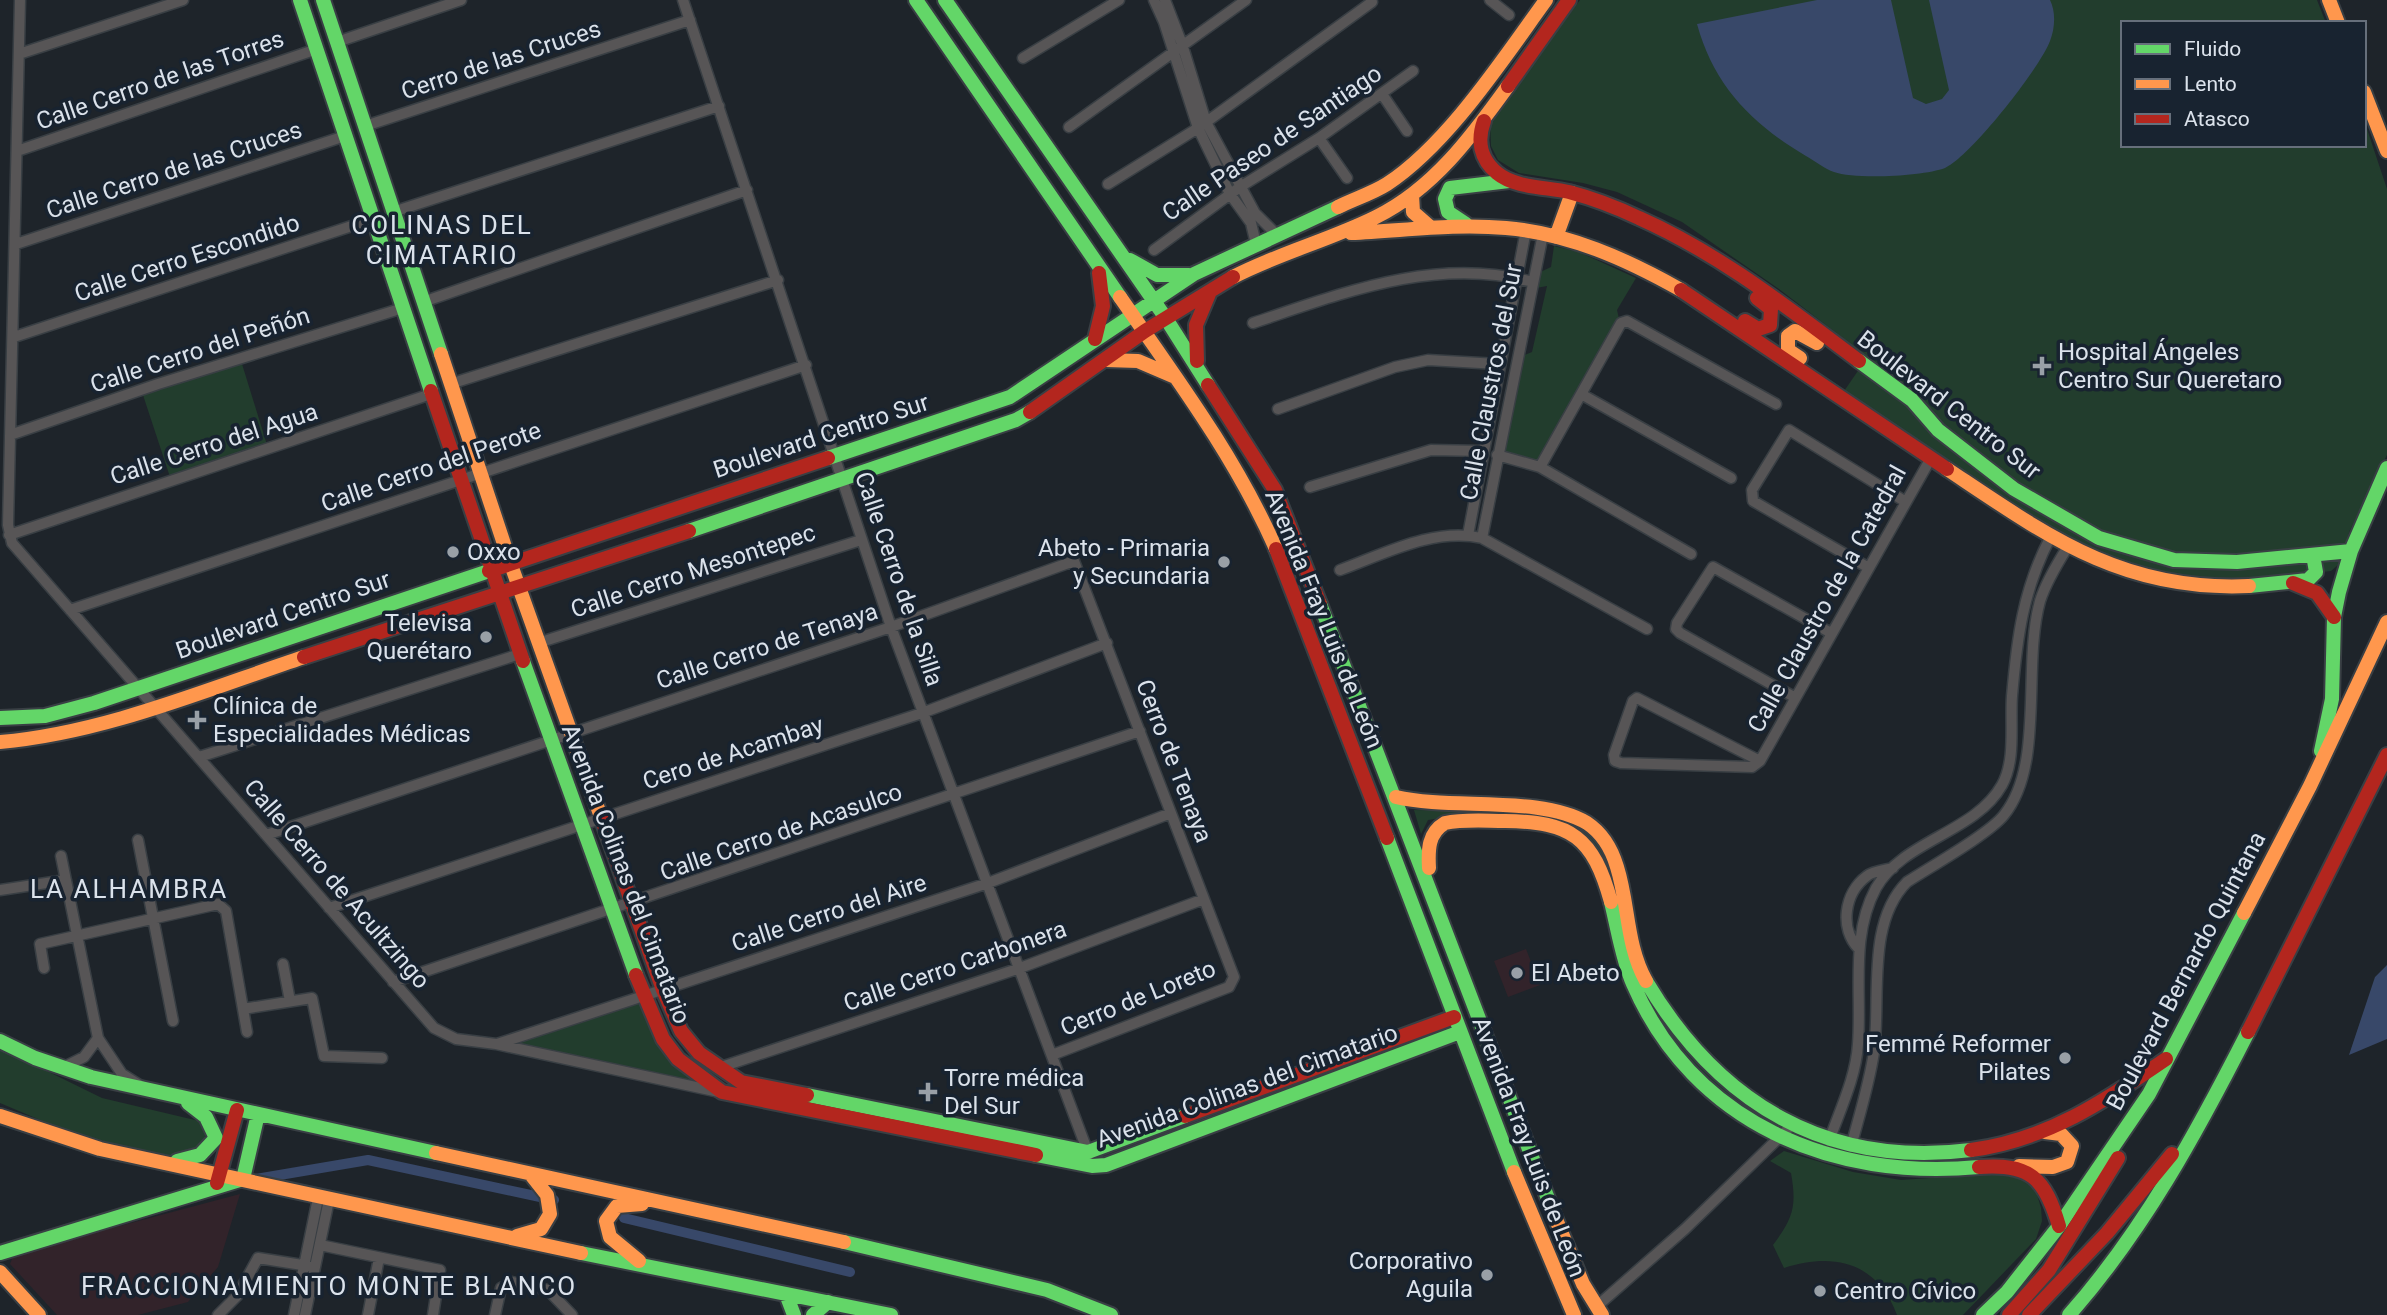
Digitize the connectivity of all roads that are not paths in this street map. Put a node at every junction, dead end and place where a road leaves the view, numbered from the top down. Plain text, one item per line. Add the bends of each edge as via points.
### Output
1 (20, 0) edge
2 (183, 0) edge
3 (321, 0) edge
4 (461, 0) edge
5 (683, 0) edge
6 (916, 0) edge
7 (945, 0) edge
8 (1119, 0) edge
9 (1154, 0) edge
10 (1165, 0) edge
11 (1246, 0) edge
12 (1490, 0) edge
13 (1546, 0) edge
14 (1569, 0) edge
15 (2329, 0) edge
16 (1373, 2) dead end
17 (301, 3) edge
18 (1509, 15) dead end
19 (690, 20) junction
20 (2337, 21) edge
21 (337, 42) junction
22 (1182, 44) junction
23 (317, 50) junction
24 (1173, 50) junction
25 (19, 54) junction
26 (1023, 58) dead end
27 (1413, 71) dead end
28 (349, 80) junction
29 (330, 88) junction
30 (1382, 94) junction
31 (2366, 97) edge
32 (719, 106) junction
33 (1488, 110) junction
34 (1202, 125) junction
35 (365, 126) junction
36 (1069, 127) dead end
37 (1408, 131) dead end
38 (345, 136) junction
39 (1319, 138) junction
40 (17, 151) junction
41 (2387, 151) edge
42 (379, 170) junction
43 (359, 178) junction
44 (1347, 178) dead end
45 (1509, 181) junction
46 (1108, 184) dead end
47 (1240, 187) junction
48 (747, 190) junction
49 (1572, 193) junction
50 (1230, 194) junction
51 (1412, 195) junction
52 (393, 212) junction
53 (373, 219) junction
54 (1470, 225) junction
55 (1429, 226) junction
56 (1526, 230) junction
57 (1276, 234) junction
58 (1341, 234) junction
59 (1550, 236) junction
60 (16, 244) junction
61 (1256, 244) junction
62 (1117, 246) junction
63 (1154, 250) dead end
64 (408, 260) junction
65 (1094, 260) junction
66 (389, 265) junction
67 (1731, 266) junction
68 (1194, 274) junction
69 (1517, 277) junction
70 (778, 280) junction
71 (1532, 282) junction
72 (1213, 290) junction
73 (1153, 300) junction
74 (423, 302) junction
75 (1709, 306) junction
76 (403, 308) junction
77 (1132, 314) junction
78 (1165, 317) junction
79 (1253, 323) dead end
80 (1144, 331) junction
81 (14, 337) junction
82 (1095, 339) junction
83 (436, 344) junction
84 (417, 351) junction
85 (1847, 354) junction
86 (1106, 360) junction
87 (806, 365) junction
88 (1498, 365) junction
89 (1197, 366) junction
90 (1174, 377) junction
91 (450, 384) junction
92 (1827, 387) junction
93 (431, 394) junction
94 (1581, 394) junction
95 (1776, 404) dead end
96 (1278, 409) dead end
97 (1490, 412) junction
98 (1506, 414) junction
99 (10, 435) junction
100 (1483, 451) junction
101 (1497, 455) junction
102 (835, 456) junction
103 (1931, 458) junction
104 (1540, 467) junction
105 (2387, 468) edge
106 (480, 472) junction
107 (1731, 478) dead end
108 (459, 479) junction
109 (843, 481) junction
110 (1310, 487) dead end
111 (1906, 502) junction
112 (9, 535) junction
113 (1468, 535) junction
114 (1482, 538) junction
115 (2050, 538) junction
116 (861, 540) junction
117 (2067, 548) junction
118 (2351, 551) junction
119 (1691, 554) dead end
120 (2313, 555) junction
121 (1074, 561) joint
122 (510, 562) junction
123 (1868, 568) junction
124 (489, 569) junction
125 (1340, 570) dead end
126 (2292, 582) junction
127 (518, 585) junction
128 (498, 592) junction
129 (2025, 597) junction
130 (2040, 601) junction
131 (70, 610) junction
132 (2334, 617) junction
133 (2387, 622) edge
134 (891, 627) junction
135 (1647, 629) dead end
136 (1831, 633) junction
137 (538, 643) junction
138 (1107, 643) junction
139 (520, 654) junction
140 (549, 673) junction
141 (530, 680) junction
142 (140, 688) junction
143 (1794, 697) junction
144 (2012, 697) junction
145 (2029, 697) junction
146 (154, 705) junction
147 (922, 713) junction
148 (0, 718) edge
149 (1140, 731) junction
150 (570, 732) junction
151 (551, 738) junction
152 (0, 742) edge
153 (2387, 755) edge
154 (199, 757) junction
155 (1760, 761) junction
156 (2311, 786) junction
157 (955, 796) junction
158 (1396, 797) junction
159 (1171, 813) junction
160 (601, 818) junction
161 (582, 824) junction
162 (266, 835) junction
163 (138, 840) dead end
164 (61, 856) dead end
165 (1911, 856) junction
166 (1893, 867) junction
167 (1922, 873) junction
168 (66, 880) junction
169 (988, 883) junction
170 (1431, 888) junction
171 (0, 890) edge
172 (1204, 899) junction
173 (631, 904) junction
174 (329, 908) junction
175 (613, 910) junction
176 (153, 919) junction
177 (77, 935) junction
178 (1858, 949) junction
179 (283, 964) dead end
180 (44, 968) dead end
181 (1020, 968) junction
182 (1234, 976) joint
183 (393, 982) junction
184 (663, 990) junction
185 (644, 996) junction
186 (290, 1002) junction
187 (243, 1009) junction
188 (1454, 1017) junction
189 (173, 1021) dead end
190 (247, 1032) dead end
191 (1460, 1032) junction
192 (98, 1038) junction
193 (0, 1041) edge
194 (496, 1044) junction
195 (1052, 1055) junction
196 (382, 1058) dead end
197 (2166, 1059) junction
198 (61, 1068) junction
199 (718, 1068) junction
200 (149, 1091) junction
201 (722, 1092) junction
202 (181, 1098) junction
203 (1511, 1103) junction
204 (237, 1110) junction
205 (1491, 1110) junction
206 (2139, 1110) junction
207 (258, 1114) junction
208 (0, 1116) edge
209 (2045, 1132) junction
210 (968, 1133) junction
211 (1785, 1133) junction
212 (2193, 1134) junction
213 (1829, 1141) junction
214 (1851, 1147) junction
215 (1090, 1159) junction
216 (166, 1162) junction
217 (2009, 1167) junction
218 (529, 1174) junction
219 (243, 1179) junction
220 (218, 1181) junction
221 (323, 1199) junction
222 (686, 1206) junction
223 (2059, 1226) junction
224 (502, 1237) junction
225 (320, 1245) junction
226 (0, 1253) edge
227 (380, 1258) junction
228 (304, 1265) junction
229 (646, 1266) junction
230 (315, 1267) junction
231 (0, 1272) edge
232 (5, 1286) edge
233 (2007, 1292) junction
234 (786, 1294) junction
235 (828, 1302) junction
236 (1599, 1311) edge
237 (39, 1315) edge
238 (218, 1315) edge
239 (294, 1315) edge
240 (305, 1315) edge
241 (368, 1315) edge
242 (433, 1315) edge
243 (495, 1315) edge
244 (572, 1315) edge
245 (794, 1315) edge
246 (813, 1315) edge
247 (891, 1315) edge
248 (1111, 1315) edge
249 (1574, 1315) edge
250 (1983, 1315) edge
251 (1998, 1315) edge
252 (2009, 1315) edge
253 (2029, 1315) edge
254 (2069, 1315) edge

1 - 25 street
2 - 25 street
3 - 17 main road
3 - 21 main road, Avenida Colinas del Cimatario
4 - 21 street
5 - 19 street, Calle Cerro de la Silla
6 - 65 main road, Avenida Fray Luis de León
7 - 62 main road, Avenida Fray Luis de León
8 - 26 street
9 - 24 street
10 - 22 street
11 - 22 street
12 - 18 street
13 - 57 main road, Boulevard Centro Sur via 1427,151 1365,197
14 - 33 main road, Boulevard Centro Sur
15 - 20 main road
16 - 34 street
17 - 23 main road, Avenida Colinas del Cimatario
19 - 32 street, Calle Cerro de la Silla
19 - 35 street, Cerro de las Cruces
21 - 28 main road, Avenida Colinas del Cimatario
22 - 24 street
22 - 34 street
23 - 29 main road, Avenida Colinas del Cimatario
23 - 40 street, Calle Cerro de las Torres
24 - 34 street
24 - 36 street
25 - 40 street
27 - 30 street, Calle Paseo de Santiago
28 - 29 main road
28 - 35 main road, Avenida Colinas del Cimatario
29 - 38 main road, Avenida Colinas del Cimatario
30 - 37 street
30 - 39 street, Calle Paseo de Santiago
31 - 41 main road
32 - 48 street, Calle Cerro de la Silla
32 - 52 street
33 - 45 main road, Boulevard Centro Sur via 1478,137 1481,151 1495,172
33 - 51 main road, Boulevard Centro Sur via 1444,165
34 - 46 street
34 - 47 street
34 - 50 street
35 - 42 main road, Avenida Colinas del Cimatario
38 - 43 main road, Avenida Colinas del Cimatario
38 - 60 street, Calle Cerro de las Cruces
39 - 44 street
39 - 47 street, Calle Paseo de Santiago
40 - 60 street
42 - 43 main road
42 - 52 main road, Avenida Colinas del Cimatario
43 - 53 main road, Avenida Colinas del Cimatario
45 - 49 main road, Boulevard Centro Sur
45 - 54 main road via 1450,188 1445,199 1448,212
47 - 50 street, Calle Paseo de Santiago
47 - 57 street via 1259,219
48 - 70 street, Calle Cerro de la Silla
48 - 74 street
49 - 59 main road
49 - 67 main road, Boulevard Centro Sur via 1639,218
50 - 61 street via 1251,223
50 - 63 street, Calle Paseo de Santiago
51 - 55 main road via 1413,212
51 - 58 main road, Boulevard Centro Sur via 1374,220
52 - 64 main road, Avenida Colinas del Cimatario
53 - 66 main road, Avenida Colinas del Cimatario
53 - 81 street, Calle Cerro Escondido
54 - 55 main road, Boulevard Centro Sur
54 - 56 main road, Boulevard Centro Sur
55 - 58 main road, Boulevard Centro Sur
56 - 59 main road, Boulevard Centro Sur
56 - 69 street, Calle Claustros del Sur
57 - 61 main road, Boulevard Centro Sur
58 - 72 main road, Boulevard Centro Sur via 1268,259
59 - 71 street, Calle Claustros del Sur
59 - 75 main road, Boulevard Centro Sur via 1625,262
60 - 81 street
61 - 68 main road, Boulevard Centro Sur
62 - 68 main road via 1145,271 1174,277
62 - 73 main road, Avenida Fray Luis de León
64 - 66 main road
64 - 74 main road, Avenida Colinas del Cimatario
65 - 77 main road, Avenida Fray Luis de León
65 - 82 main road via 1105,306
66 - 76 main road, Avenida Colinas del Cimatario
67 - 75 main road via 1748,291 1771,309 1770,325 1758,329 1726,308
67 - 85 main road, Boulevard Centro Sur
68 - 73 main road, Boulevard Centro Sur
69 - 71 street
69 - 79 street via 1431,274 1376,282
69 - 88 street, Calle Claustros del Sur
70 - 87 street, Calle Cerro de la Silla
70 - 91 street
71 - 98 street, Calle Claustros del Sur
72 - 78 main road, Boulevard Centro Sur
72 - 89 main road via 1196,325
73 - 77 main road, Boulevard Centro Sur
73 - 78 main road, Avenida Fray Luis de León
74 - 83 main road, Avenida Colinas del Cimatario
75 - 92 main road, Boulevard Centro Sur
76 - 84 main road, Avenida Colinas del Cimatario
76 - 99 street, Calle Cerro del Peñón
77 - 80 main road, Avenida Fray Luis de León
77 - 82 main road, Boulevard Centro Sur
78 - 80 main road, Boulevard Centro Sur
78 - 89 main road, Avenida Fray Luis de León
80 - 86 main road, Boulevard Centro Sur
80 - 90 main road, Avenida Fray Luis de León
81 - 99 street
82 - 102 main road, Boulevard Centro Sur via 1010,397
83 - 84 main road
83 - 91 main road, Avenida Colinas del Cimatario
84 - 93 main road, Avenida Colinas del Cimatario
85 - 92 main road via 1831,352 1803,333 1787,336 1787,349 1821,373
85 - 120 main road, Boulevard Centro Sur via 1912,400 1938,430 2014,489 2099,538 2174,560 2237,562
86 - 90 main road via 1138,361
86 - 109 main road, Boulevard Centro Sur via 1016,420
87 - 102 street, Calle Cerro de la Silla
87 - 106 street, Calle Cerro del Perote
88 - 96 street via 1428,360 1395,367
88 - 97 street, Calle Claustros del Sur
89 - 158 main road, Avenida Fray Luis de León via 1275,490
90 - 188 main road, Avenida Fray Luis de León via 1253,497
91 - 106 main road, Avenida Colinas del Cimatario
92 - 103 main road, Boulevard Centro Sur
93 - 108 main road, Avenida Colinas del Cimatario
93 - 112 street, Calle Cerro del Agua
94 - 95 street via 1621,323 1627,321
94 - 104 street
94 - 107 street
97 - 98 street
97 - 100 street, Calle Claustros del Sur
98 - 101 street, Calle Claustros del Sur
99 - 112 street
100 - 110 street via 1422,452
100 - 113 street, Calle Claustros del Sur
101 - 104 street
101 - 114 street, Calle Claustros del Sur
102 - 109 street, Calle Cerro de la Silla
102 - 122 main road, Boulevard Centro Sur
103 - 111 street, Calle Claustro de la Catedral
103 - 115 main road, Boulevard Centro Sur
104 - 119 street
105 - 118 main road
106 - 108 street, Calle Cerro del Perote
106 - 122 main road, Avenida Colinas del Cimatario
108 - 124 main road, Avenida Colinas del Cimatario
108 - 131 street, Calle Cerro del Perote
109 - 116 street, Calle Cerro de la Silla
109 - 127 main road, Boulevard Centro Sur
111 - 123 street, Calle Claustro de la Catedral
111 - 123 street via 1789,430 1752,490 1753,501
112 - 131 street, Calle Cerro de Acultzingo
113 - 114 street
113 - 125 street via 1432,538
114 - 135 street
115 - 117 main road, Boulevard Centro Sur
115 - 129 street
116 - 134 street, Calle Cerro de la Silla
116 - 137 street, Calle Cerro Mesontepec
117 - 126 main road, Boulevard Centro Sur via 2148,578 2204,585
117 - 130 street
118 - 120 main road, Boulevard Centro Sur
118 - 132 main road
120 - 126 main road via 2316,572 2308,580
121 - 134 street, Calle Cerro de Tenaya
121 - 138 street, Cerro de Tenaya
122 - 124 main road, Boulevard Centro Sur
122 - 127 main road, Avenida Colinas del Cimatario
123 - 136 street, Calle Claustro de la Catedral
124 - 128 main road, Avenida Colinas del Cimatario
124 - 142 main road, Boulevard Centro Sur
126 - 132 main road via 2317,593
127 - 128 main road, Boulevard Centro Sur
127 - 137 main road, Avenida Colinas del Cimatario
128 - 139 main road, Avenida Colinas del Cimatario
128 - 146 main road, Boulevard Centro Sur
129 - 130 street
129 - 144 street
130 - 145 street
131 - 142 street, Calle Cerro de Acultzingo
132 - 156 main road via 2332,699
133 - 156 main road, Boulevard Bernardo Quintana
134 - 147 street, Calle Cerro de la Silla
134 - 150 street, Calle Cerro de Tenaya
136 - 143 street, Calle Claustro de la Catedral
136 - 143 street via 1713,567 1677,623 1680,633
137 - 140 main road, Avenida Colinas del Cimatario
138 - 147 street, Cero de Acambay
138 - 149 street, Cerro de Tenaya
139 - 141 main road, Avenida Colinas del Cimatario
139 - 154 street
140 - 141 main road
140 - 150 main road, Avenida Colinas del Cimatario
141 - 151 main road, Avenida Colinas del Cimatario
142 - 146 street, Calle Cerro de Acultzingo
142 - 148 main road, Boulevard Centro Sur via 67,711
143 - 155 street, Calle Claustro de la Catedral
144 - 145 street
144 - 165 street via 2010,763 2002,785 1986,805
145 - 167 street via 2028,767 2019,794 2002,818
146 - 152 main road, Boulevard Centro Sur via 67,734
146 - 154 street, Calle Cerro de Acultzingo
147 - 157 street, Calle Cerro de la Silla
147 - 160 street, Cero de Acambay
149 - 157 street, Calle Cerro de Acasulco
149 - 159 street, Cerro de Tenaya
150 - 151 street, Calle Cerro de Tenaya
150 - 160 main road, Avenida Colinas del Cimatario
151 - 161 main road, Avenida Colinas del Cimatario
151 - 162 street, Calle Cerro de Tenaya
153 - 212 main road
154 - 162 street, Calle Cerro de Acultzingo
155 - 155 street via 1637,698 1614,755 1621,763 1752,767
156 - 197 main road, Boulevard Bernardo Quintana
157 - 169 street, Calle Cerro de la Silla
157 - 173 street, Calle Cerro de Acasulco
158 - 170 main road, Avenida Fray Luis de León
158 - 211 main road via 1419,804 1554,811 1572,815 1599,832 1614,857 1636,961 1651,989 1693,1051
159 - 169 street, Calle Cerro del Aire
159 - 172 street, Cerro de Tenaya
160 - 161 street, Cero de Acambay
160 - 173 main road, Avenida Colinas del Cimatario
161 - 174 street, Cero de Acambay
161 - 175 main road, Avenida Colinas del Cimatario
162 - 174 street, Calle Cerro de Acultzingo
163 - 176 street
164 - 168 street
165 - 166 street
165 - 167 street
166 - 178 street via 1877,887 1864,916
166 - 178 street via 1867,875 1846,908 1850,940
167 - 214 street via 1894,895 1883,921 1874,1052
168 - 171 street
168 - 177 street
169 - 181 street, Calle Cerro de la Silla
169 - 184 street, Calle Cerro del Aire
170 - 203 main road, Avenida Fray Luis de León
170 - 211 main road via 1426,845 1442,824 1453,820 1556,825 1573,831 1593,852 1625,967 1662,1034 1739,1113
172 - 181 street, Calle Cerro Carbonera
172 - 182 street, Cerro de Tenaya
173 - 175 street, Calle Cerro de Acasulco
173 - 184 main road, Avenida Colinas del Cimatario
174 - 183 street, Calle Cerro de Acultzingo
175 - 183 street, Calle Cerro de Acasulco
175 - 185 main road, Avenida Colinas del Cimatario
176 - 177 street
176 - 187 street via 222,906
176 - 189 street
177 - 180 street via 40,944
177 - 192 street
178 - 213 street via 1858,1047
179 - 186 street
181 - 195 street, Calle Cerro de la Silla
181 - 199 street, Calle Cerro Carbonera
182 - 195 street, Cerro de Loreto via 1229,987
183 - 194 street, Calle Cerro de Acultzingo via 445,1035
184 - 185 street, Calle Cerro del Aire
184 - 199 main road, Avenida Colinas del Cimatario via 681,1031
185 - 194 street, Calle Cerro del Aire
185 - 201 main road, Avenida Colinas del Cimatario via 663,1039 678,1059
186 - 187 street
186 - 196 street via 312,998 324,1056
187 - 190 street
188 - 191 main road, Avenida Fray Luis de León
188 - 215 main road, Avenida Colinas del Cimatario
191 - 205 main road, Avenida Fray Luis de León
191 - 215 main road, Avenida Colinas del Cimatario via 1106,1165
192 - 198 street via 84,1057
192 - 200 street via 122,1074
193 - 198 main road
194 - 201 street, Calle Cerro de Acultzingo
195 - 215 street, Calle Cerro de la Silla
197 - 206 main road, Boulevard Bernardo Quintana
197 - 209 main road via 2103,1102
198 - 200 main road
199 - 210 main road, Avenida Colinas del Cimatario via 741,1082
200 - 202 main road
201 - 210 main road, Avenida Colinas del Cimatario
202 - 204 main road
202 - 216 main road via 205,1115 216,1138 194,1159
203 - 205 main road
203 - 236 main road, Avenida Fray Luis de León via 1563,1238
204 - 207 main road
204 - 220 main road
205 - 249 main road, Avenida Fray Luis de León
206 - 223 main road, Boulevard Bernardo Quintana
206 - 252 main road via 2118,1158 2066,1245
207 - 218 main road
207 - 219 main road
208 - 216 main road via 89,1146
209 - 214 main road via 1963,1153 1887,1153
209 - 217 main road via 2056,1131 2072,1146 2067,1162 2059,1168
210 - 215 main road, Avenida Colinas del Cimatario
211 - 213 main road
211 - 217 main road via 1847,1161 1888,1169
211 - 236 street
212 - 253 main road
212 - 254 main road via 2146,1216 2099,1283
213 - 214 main road
216 - 220 main road
217 - 223 main road via 2040,1181
218 - 222 main road
218 - 224 main road via 551,1198 547,1221 530,1235
219 - 220 main road
219 - 221 main road
220 - 226 main road
221 - 224 main road
221 - 225 street
221 - 228 street
222 - 229 main road via 627,1203 610,1213 606,1221 610,1237
222 - 248 main road via 968,1269 1047,1290
223 - 233 main road, Boulevard Bernardo Quintana
224 - 229 main road
225 - 227 street
225 - 230 street
227 - 241 street
227 - 242 street via 440,1270
228 - 230 street
228 - 238 street via 258,1258 237,1296
228 - 239 street
229 - 234 main road
230 - 240 street
231 - 232 main road
232 - 237 main road
233 - 250 main road, Boulevard Bernardo Quintana
233 - 251 main road
234 - 235 main road
234 - 245 main road
235 - 246 main road
235 - 247 main road
243 - 244 street via 501,1288 512,1282 548,1290

